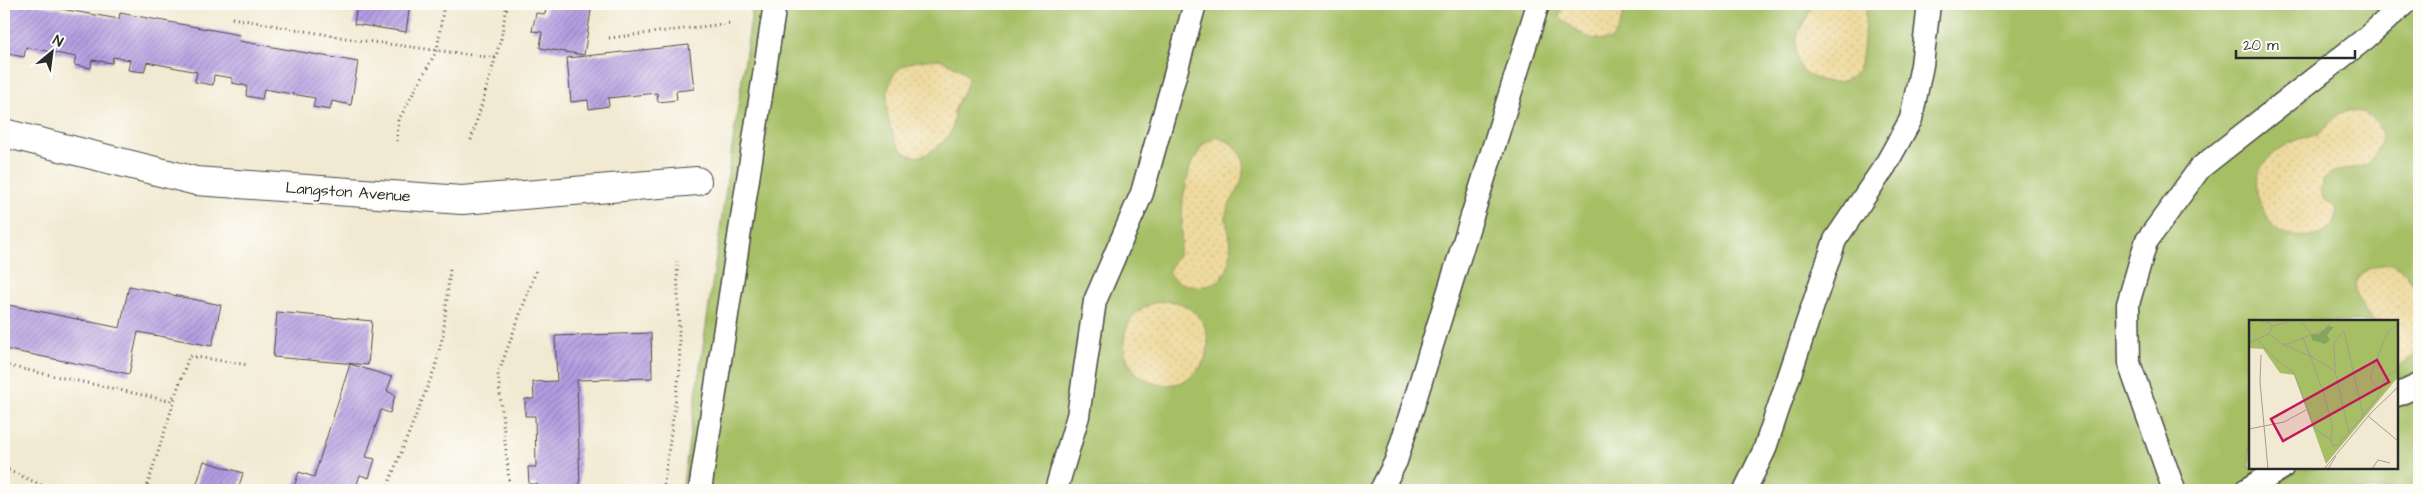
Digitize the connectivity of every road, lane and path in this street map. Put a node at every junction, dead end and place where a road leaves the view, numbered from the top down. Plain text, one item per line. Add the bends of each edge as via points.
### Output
1 (444, 4) edge
2 (507, 4) edge
3 (775, 4) edge
4 (1195, 4) edge
5 (1538, 4) edge
6 (1930, 4) edge
7 (2404, 4) edge
8 (232, 18) dead end
9 (732, 23) dead end
10 (609, 38) dead end
11 (437, 50) junction
12 (496, 58) junction
13 (4, 132) edge
14 (471, 140) dead end
15 (397, 141) dead end
16 (697, 181) dead end
17 (677, 260) dead end
18 (537, 268) dead end
19 (450, 269) dead end
20 (4, 365) edge
21 (249, 365) dead end
22 (2419, 385) edge
23 (176, 393) junction
24 (2398, 395) edge
25 (4, 468) edge
26 (2280, 469) edge
27 (52, 490) edge
28 (146, 490) edge
29 (386, 490) edge
30 (510, 490) edge
31 (663, 490) edge
32 (700, 490) edge
33 (1056, 490) edge
34 (1380, 490) edge
35 (1745, 490) edge
36 (2174, 490) edge
37 (2246, 490) edge

1 - 11 path
2 - 12 path
3 - 32 lane
4 - 33 lane via 1142,193 1095,301 1078,416
5 - 34 lane via 1396,461
6 - 35 lane via 1911,119 1885,166 1835,240 1764,451
7 - 36 lane via 2366,38 2200,168 2146,242 2128,304 2129,363
8 - 11 path via 356,40
9 - 10 path
11 - 12 path
11 - 15 path via 398,121
12 - 14 path
13 - 16 street, Langston Avenue via 196,181 424,198 462,200
17 - 31 path via 680,368
18 - 30 path via 498,374
19 - 29 path via 436,368
20 - 23 path via 170,401
21 - 23 path via 189,356
22 - 24 lane
23 - 28 path
25 - 27 path
26 - 37 lane

